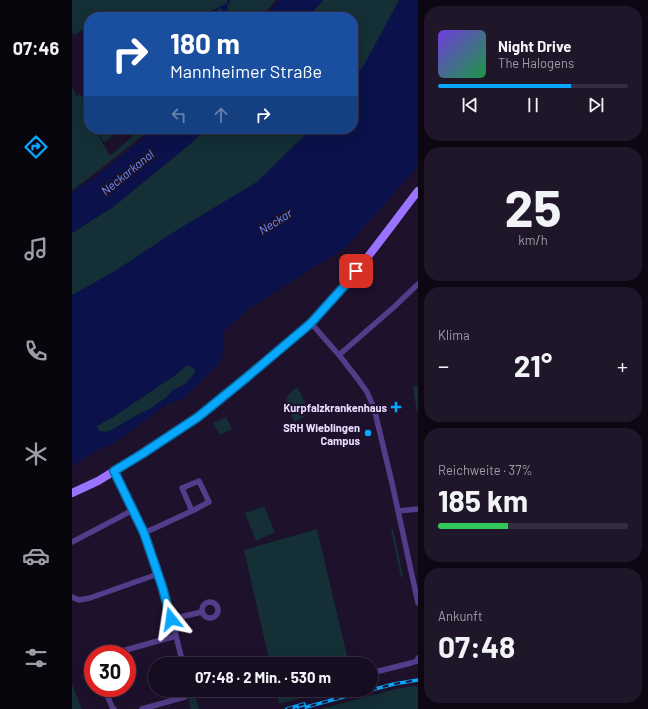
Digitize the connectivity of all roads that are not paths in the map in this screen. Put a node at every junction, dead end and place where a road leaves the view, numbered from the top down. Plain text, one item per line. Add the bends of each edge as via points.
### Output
1 (418, 191) edge
2 (418, 284) edge
3 (311, 323) junction
4 (339, 355) junction
5 (114, 471) junction
6 (72, 493) edge
7 (418, 509) edge
8 (133, 510) junction
9 (192, 511) junction
10 (398, 511) junction
11 (144, 533) junction
12 (72, 542) edge
13 (158, 574) junction
14 (72, 597) edge
15 (418, 604) edge
16 (202, 612) dead end
17 (171, 619) junction
18 (176, 636) junction
19 (136, 647) edge
20 (181, 657) edge
21 (418, 658) edge
22 (378, 671) edge
23 (108, 697) edge
24 (185, 697) edge
25 (114, 709) edge
26 (142, 709) edge

1 - 3 street via 347,283
2 - 4 street
3 - 4 street
3 - 5 street via 198,417
4 - 10 street via 367,392 374,408
5 - 6 street
5 - 8 street
7 - 10 street
8 - 11 street
8 - 12 street
9 - 9 street via 209,502 198,481 182,488
9 - 11 street
10 - 15 street
11 - 13 street
13 - 14 street via 90,598 79,600
13 - 17 street
16 - 17 street
17 - 18 street
18 - 19 street
18 - 20 street
21 - 22 street via 410,663
23 - 25 street
24 - 26 street

